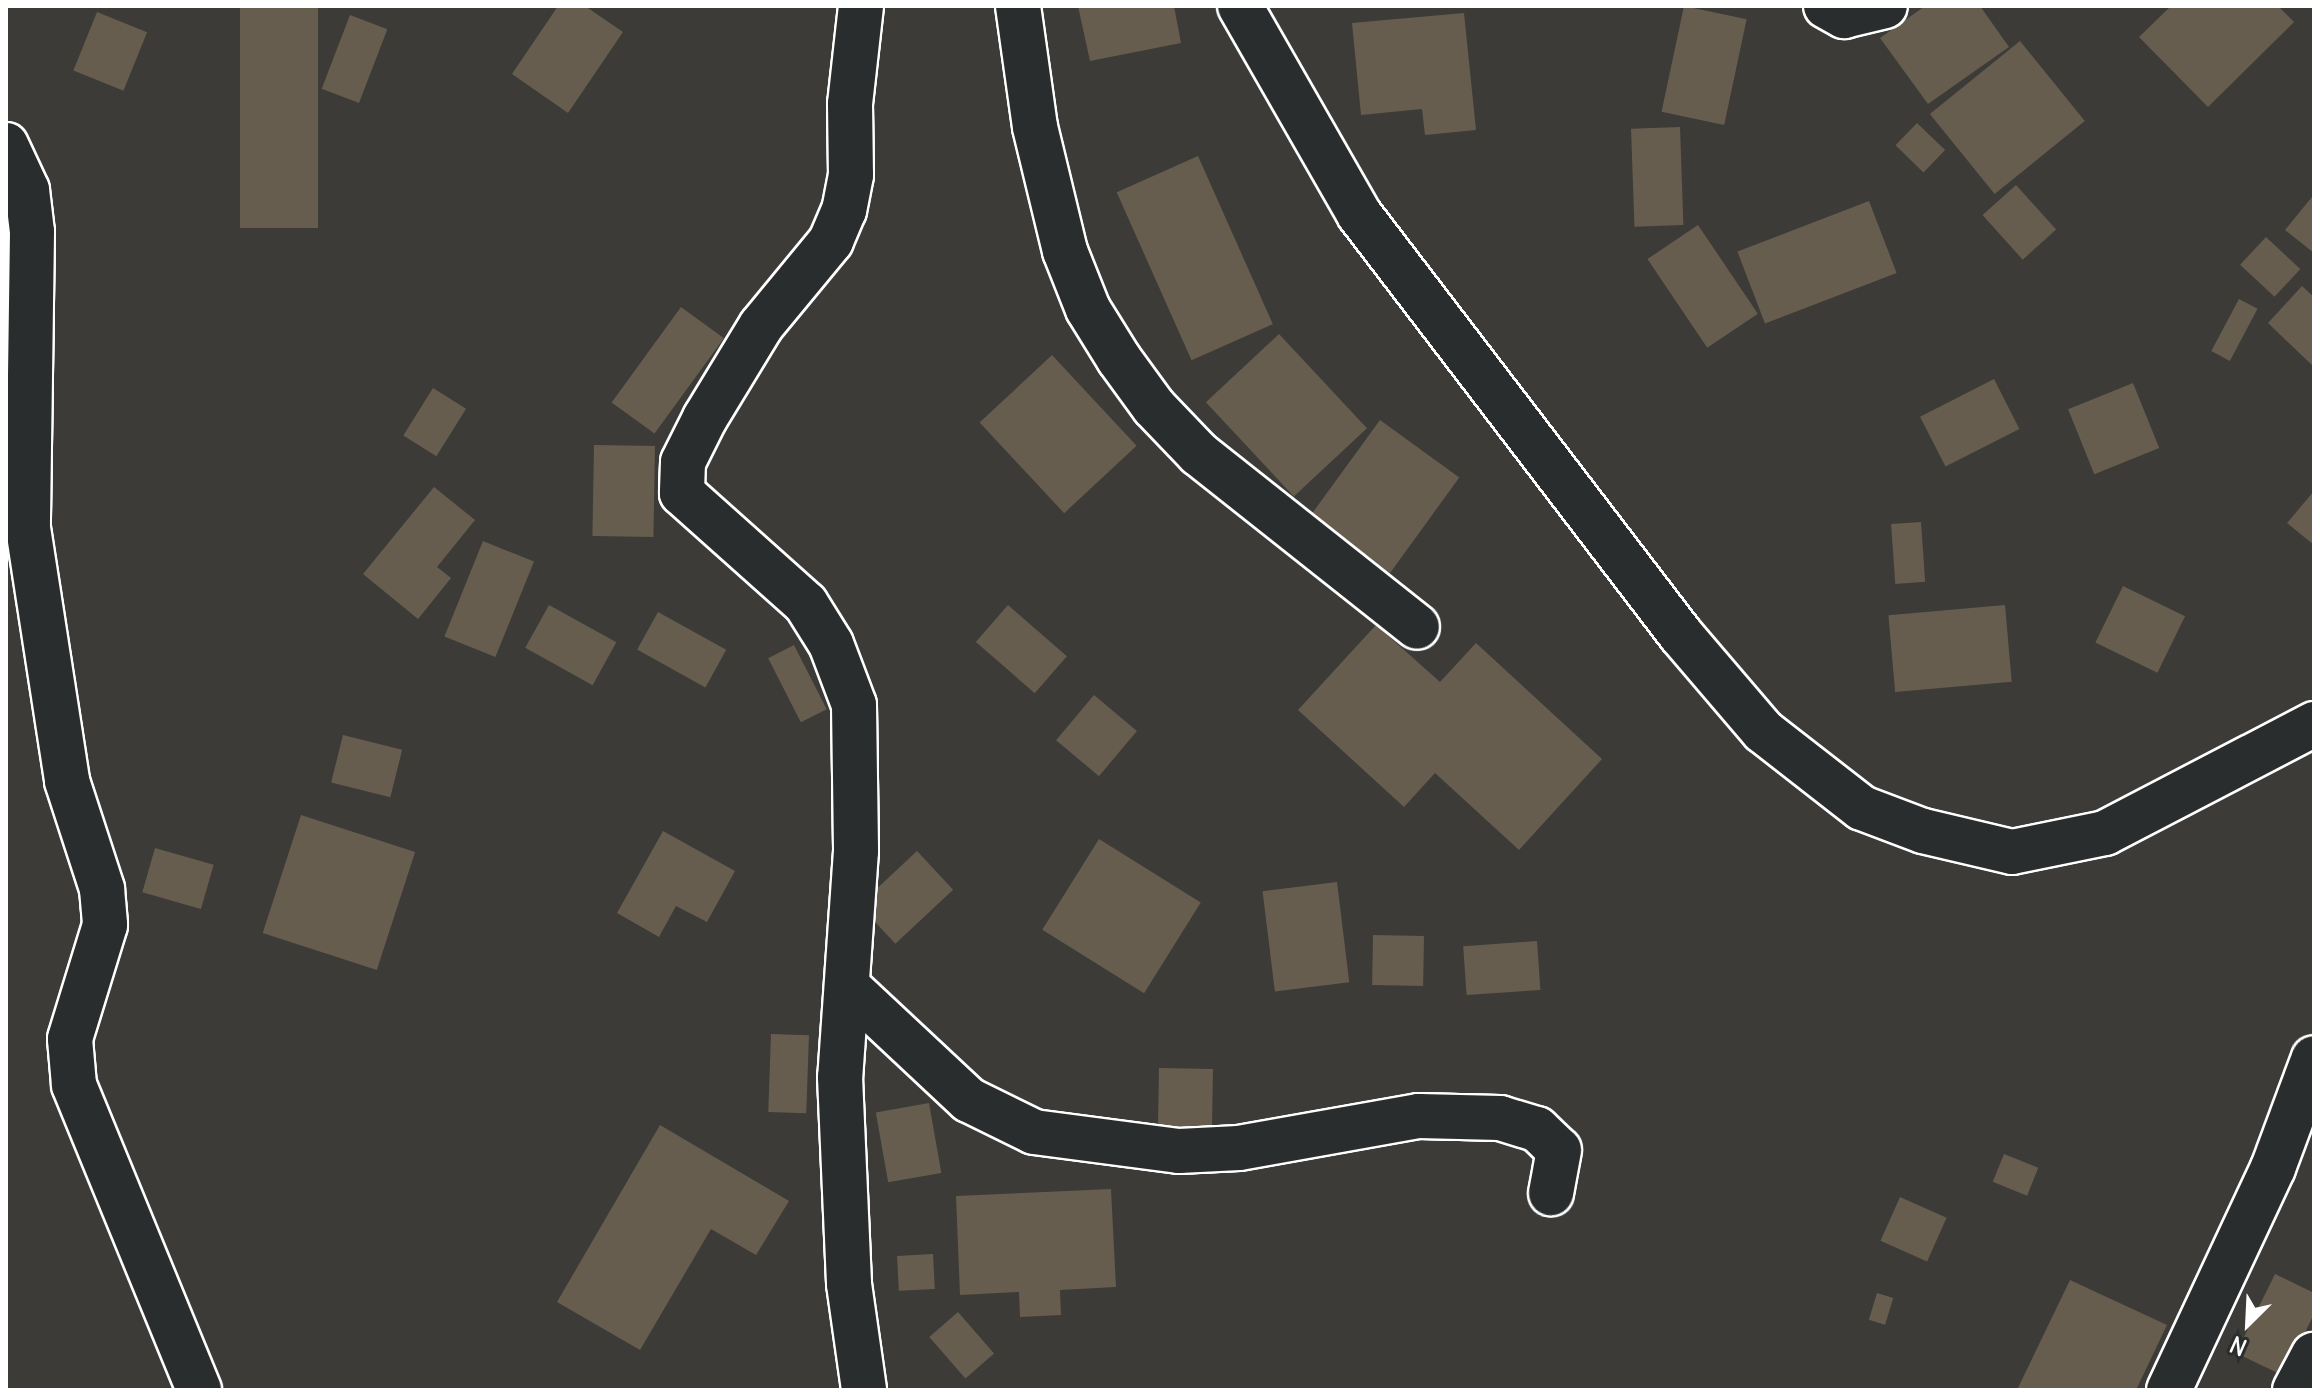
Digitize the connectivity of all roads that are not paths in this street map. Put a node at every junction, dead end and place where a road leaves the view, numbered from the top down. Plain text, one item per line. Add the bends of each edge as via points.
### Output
1 (861, 6) edge
2 (1018, 6) edge
3 (1240, 6) edge
4 (1826, 6) edge
5 (1885, 6) edge
6 (6, 145) edge
7 (1417, 627) dead end
8 (2314, 724) edge
9 (847, 986) junction
10 (2314, 1058) edge
11 (1551, 1193) dead end
12 (2314, 1355) edge
13 (199, 1390) edge
14 (864, 1390) edge
15 (2169, 1390) edge
16 (2295, 1390) edge

1 - 9 street via 850,104 851,175 844,210 831,241 761,326 705,418 683,462 682,493 806,604 831,644 854,705 856,851
2 - 7 street via 1035,127 1065,251 1088,309 1119,359 1154,407 1199,454
3 - 8 street via 1359,214 1671,622 1763,731 1862,808 1923,831 2012,852 2105,833
4 - 5 street via 1844,16
6 - 13 street via 27,190 32,232 28,528 67,781 102,889 105,925 70,1039 74,1085
9 - 11 street via 969,1100 1034,1132 1179,1151 1239,1148 1419,1116 1500,1118 1537,1129 1559,1150
9 - 14 street via 840,1077 847,1236
10 - 15 street via 2273,1168
12 - 16 street

